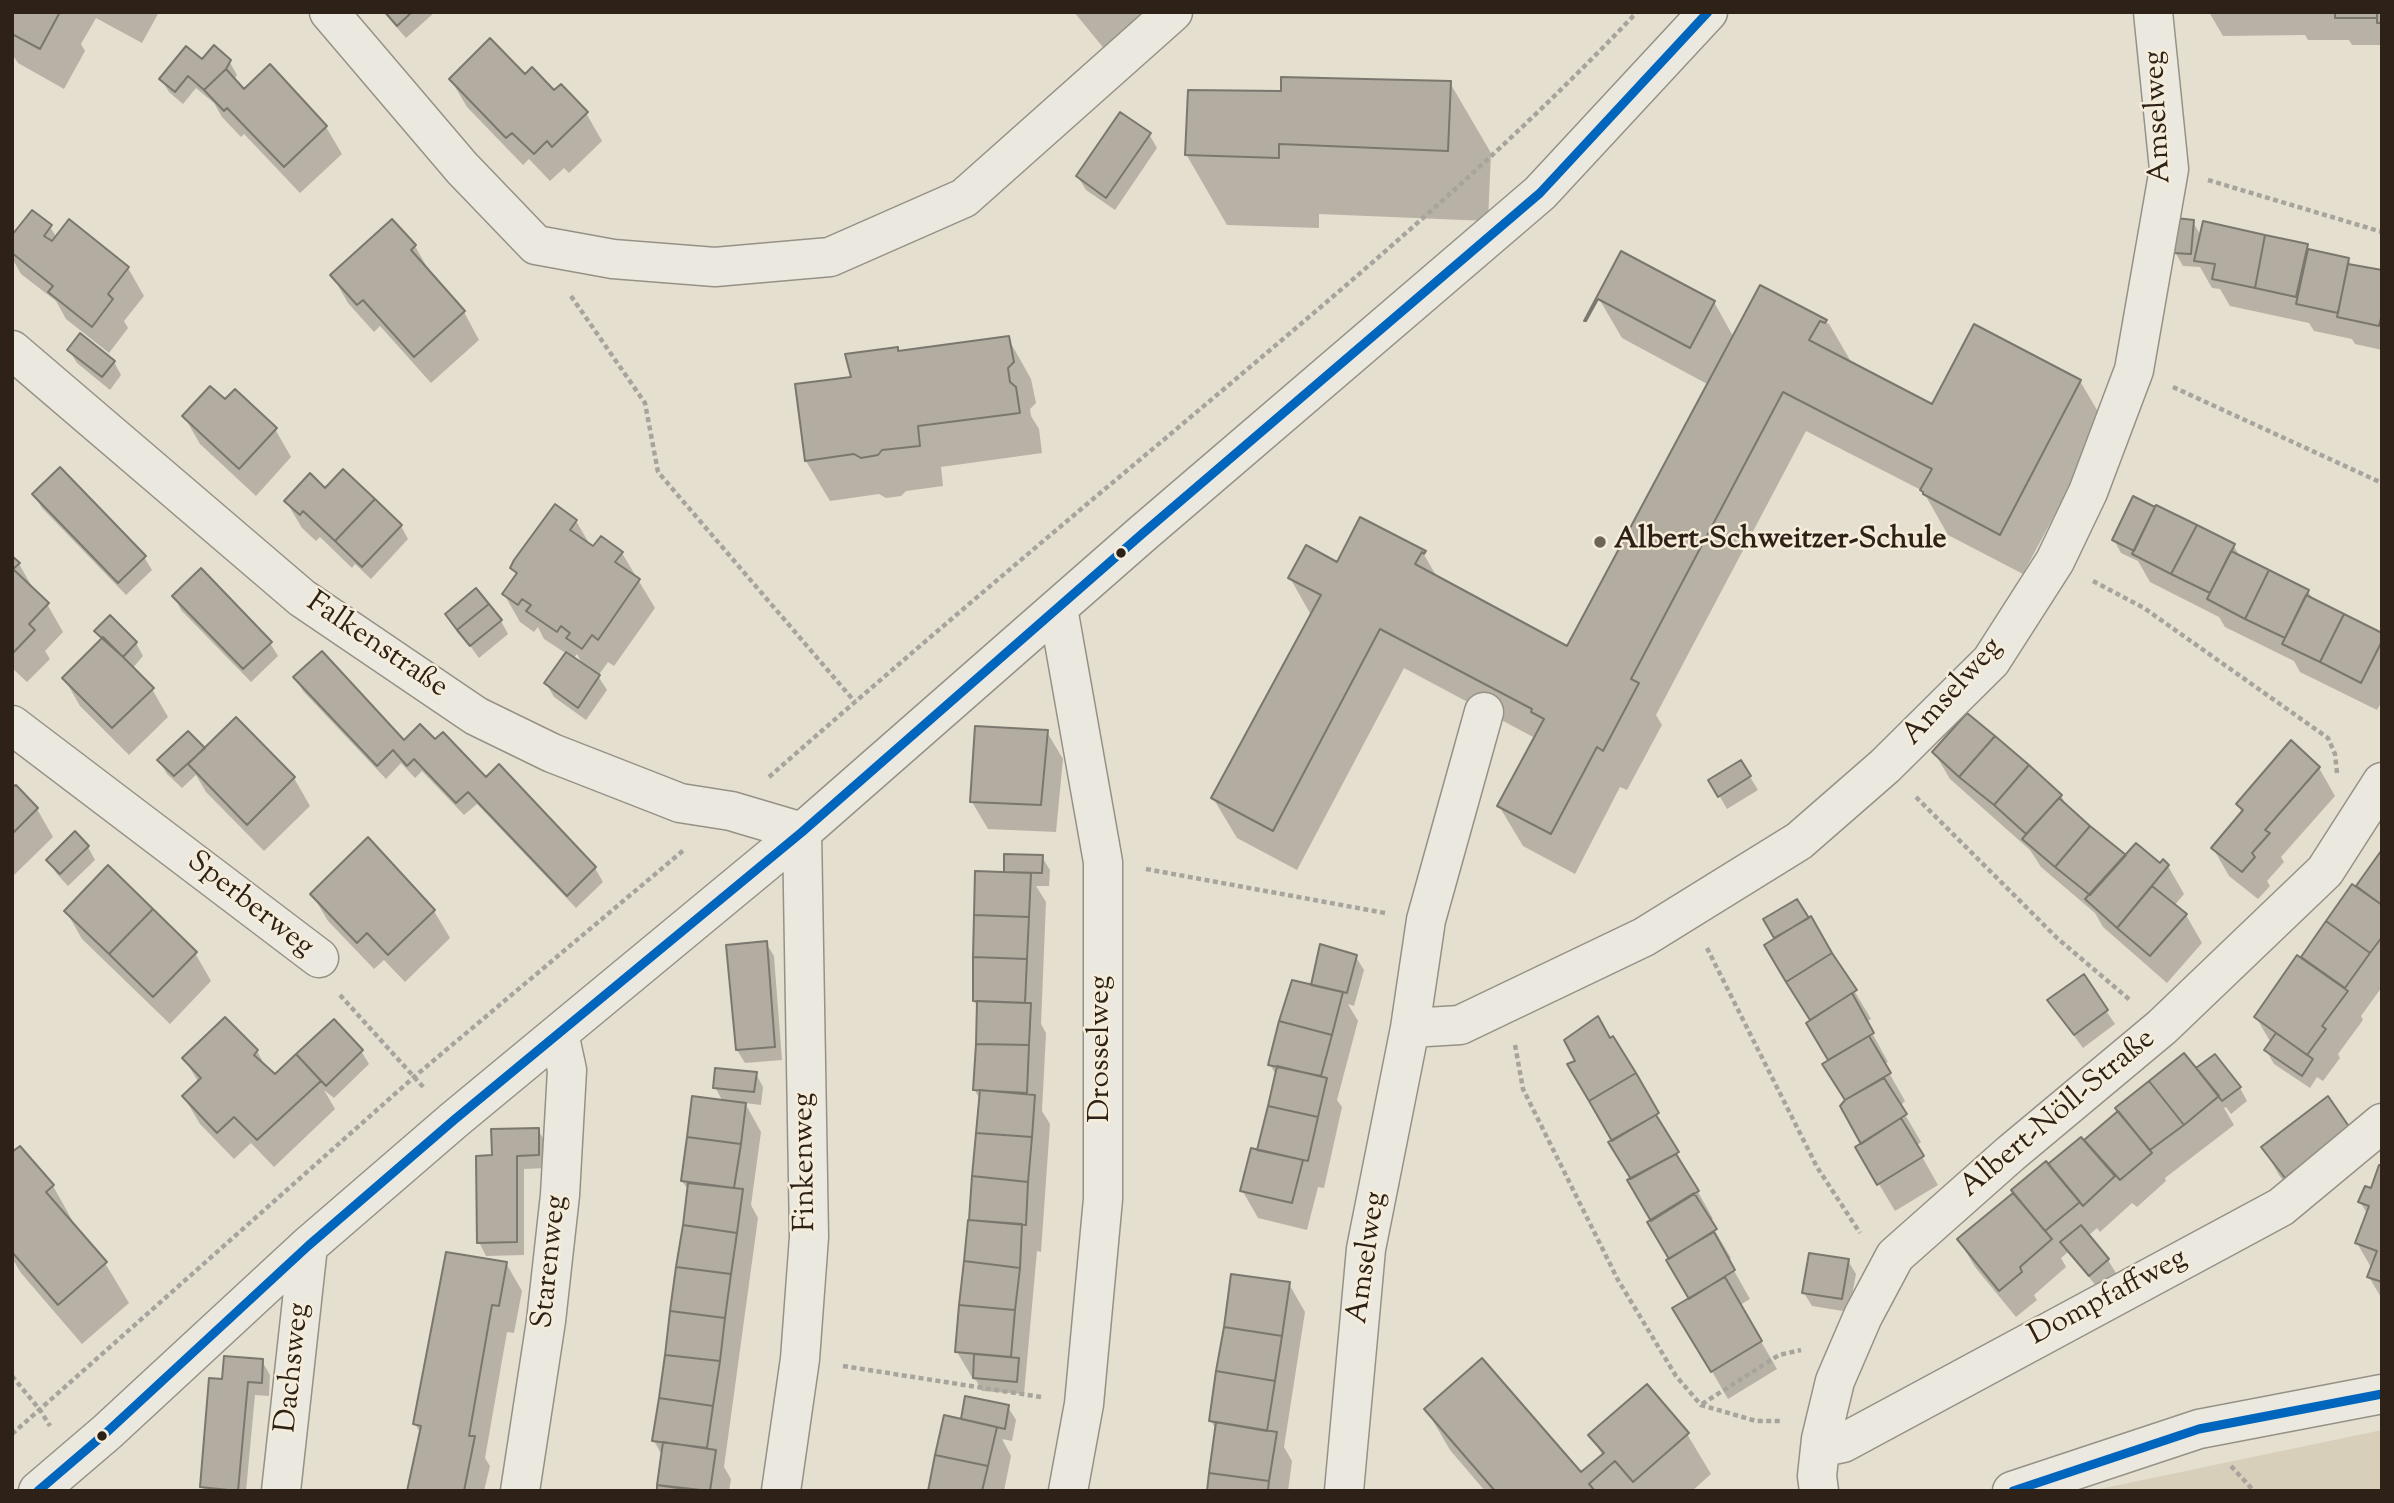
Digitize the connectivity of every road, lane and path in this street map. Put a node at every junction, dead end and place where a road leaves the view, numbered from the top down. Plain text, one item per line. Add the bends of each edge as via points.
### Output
1 (330, 12) edge
2 (1173, 12) edge
3 (1637, 12) edge
4 (1708, 12) edge
5 (2154, 12) edge
6 (2169, 169) junction
7 (2382, 232) edge
8 (536, 245) junction
9 (12, 350) edge
10 (2134, 370) junction
11 (2382, 483) edge
12 (2055, 561) junction
13 (1058, 608) junction
14 (855, 702) junction
15 (1484, 712) dead end
16 (12, 725) edge
17 (1885, 766) junction
18 (2335, 771) dead end
19 (2382, 782) edge
20 (731, 811) junction
21 (802, 832) junction
22 (1103, 862) junction
23 (1688, 910) junction
24 (1426, 920) junction
25 (319, 958) joint
26 (2131, 1001) dead end
27 (1410, 1028) junction
28 (559, 1033) junction
29 (1514, 1040) dead end
30 (414, 1077) junction
31 (454, 1120) junction
32 (2382, 1123) edge
33 (1865, 1240) dead end
34 (309, 1246) junction
35 (1847, 1354) junction
36 (800, 1359) junction
37 (12, 1376) edge
38 (2382, 1394) edge
39 (1084, 1404) junction
40 (1701, 1405) junction
41 (40, 1410) junction
42 (1782, 1421) dead end
43 (12, 1434) edge
44 (1820, 1448) junction
45 (72, 1461) junction
46 (2248, 1485) dead end
47 (38, 1491) edge
48 (281, 1491) edge
49 (520, 1491) edge
50 (781, 1491) edge
51 (1068, 1491) edge
52 (1344, 1491) edge
53 (1819, 1491) edge
54 (2012, 1491) edge
55 (2255, 1491) edge

1 - 8 street via 462,168
2 - 8 street via 964,198 830,257 715,267 613,259
3 - 14 path via 1494,154 1343,290
4 - 13 street via 1540,193
5 - 6 street, Amselweg
6 - 7 path
6 - 10 street, Amselweg
8 - 14 path via 645,403 658,472
9 - 20 street, Falkenstraße via 302,598 476,716 680,803
10 - 11 path
10 - 12 street, Amselweg via 2088,492
12 - 17 street, Amselweg via 1991,661
12 - 18 path via 2144,608 2328,738 2335,754
13 - 21 street
13 - 22 street, Drosselweg
14 - 20 path
15 - 24 street, Amselweg
16 - 25 street, Sperberweg
17 - 23 street, Amselweg via 1799,841
17 - 26 path via 2057,938
19 - 35 street, Albert-Nöll-Straße via 2325,871 2162,1027 1895,1256
20 - 21 street, Falkenstraße
20 - 30 path
21 - 28 street
21 - 36 street, Finkenweg via 809,1237
22 - 24 path
22 - 39 street, Drosselweg via 1103,1199
23 - 27 street, Amselweg via 1644,937 1460,1024
23 - 33 path via 1817,1167
24 - 27 street, Amselweg
25 - 30 path, Sperberweg via 332,986
27 - 52 street, Amselweg via 1366,1249
28 - 31 street
28 - 49 street, Starenweg via 567,1070 560,1195 547,1321
29 - 40 path via 1523,1089 1618,1280 1676,1376
30 - 31 path, Sperberweg
30 - 41 path
31 - 34 street
32 - 44 street, Dompfaffweg via 2281,1207 1843,1443
34 - 45 street
34 - 48 street, Dachsweg
35 - 40 path via 1830,1349 1779,1355
35 - 44 street, Albert-Nöll-Straße via 1835,1381
36 - 39 path
36 - 50 street, Finkenweg
37 - 41 path
38 - 54 street via 2199,1429
39 - 51 street, Drosselweg
40 - 42 path via 1756,1421
41 - 43 path
41 - 45 path
44 - 53 street, Albert-Nöll-Straße
45 - 47 street
46 - 55 path

